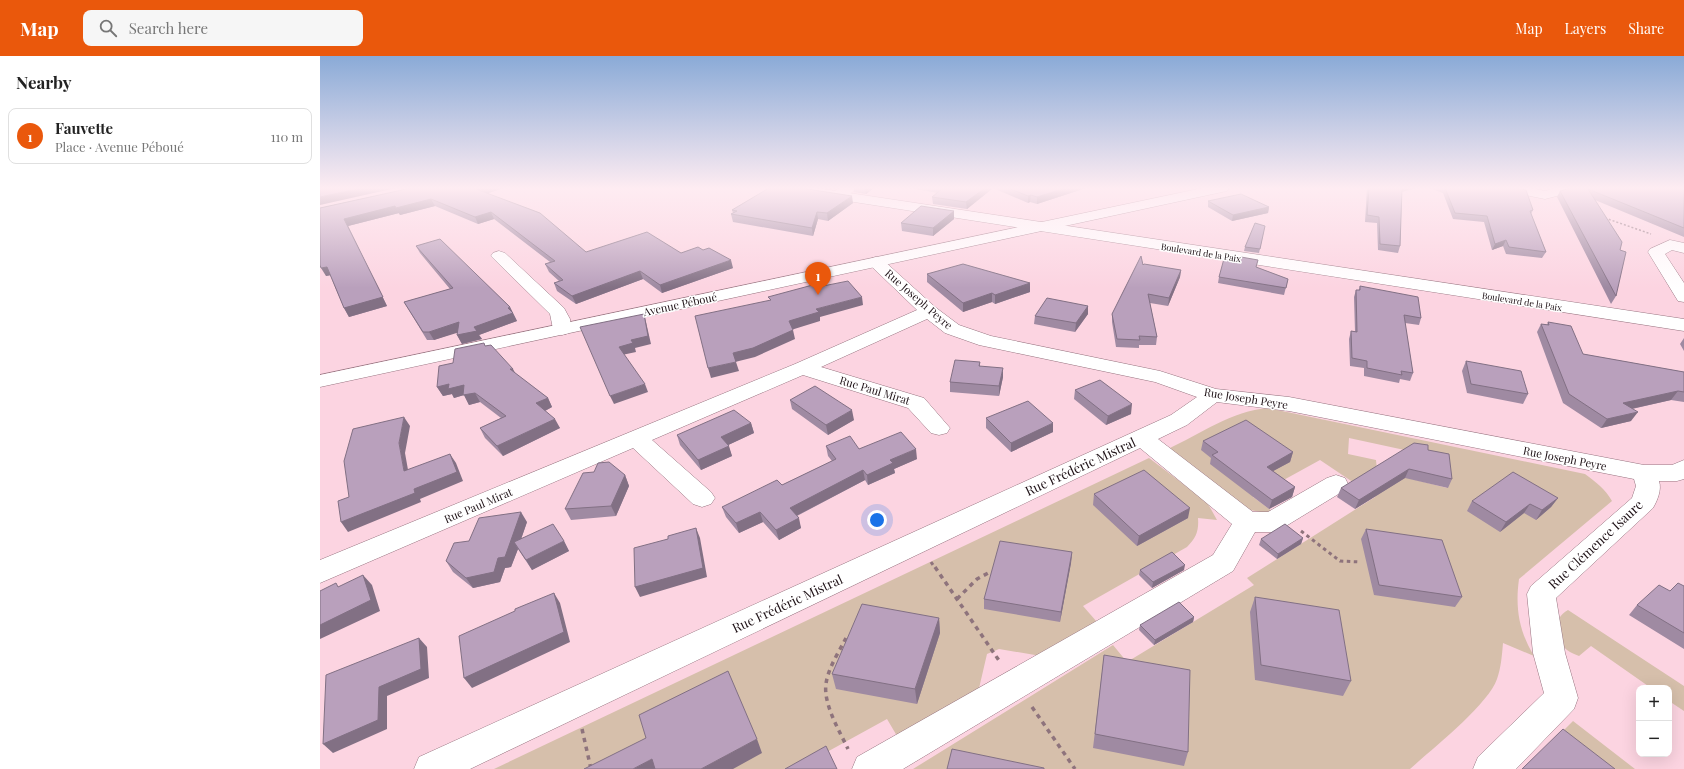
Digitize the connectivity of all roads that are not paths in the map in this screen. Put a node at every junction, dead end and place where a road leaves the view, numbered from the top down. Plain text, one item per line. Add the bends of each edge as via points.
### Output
1 (1002, 221) edge
2 (1067, 221) edge
3 (1040, 227) junction
4 (1677, 246) edge
5 (499, 256) dead end
6 (876, 262) junction
7 (1684, 297) edge
8 (929, 311) junction
9 (1684, 325) edge
10 (562, 329) junction
11 (802, 368) junction
12 (320, 381) edge
13 (1213, 395) junction
14 (939, 428) dead end
15 (636, 438) junction
16 (1141, 438) junction
17 (1684, 468) edge
18 (1644, 473) junction
19 (1336, 484) dead end
20 (702, 498) dead end
21 (1246, 522) junction
22 (320, 572) edge
23 (861, 762) edge
24 (432, 769) edge
25 (1491, 769) edge

1 - 3 street, Boulevard de la Paix
2 - 3 street, Avenue Péboué
3 - 6 street, Avenue Péboué
3 - 9 street, Boulevard de la Paix
4 - 7 street via 1656,252
5 - 10 street via 558,312
6 - 8 street, Rue Joseph Peyre
6 - 10 street, Avenue Péboué
8 - 11 street, Rue Paul Mirat
8 - 13 street, Rue Joseph Peyre via 952,329 986,341 1160,377
10 - 12 street, Avenue Péboué
11 - 14 street, Rue Paul Mirat via 916,403
11 - 15 street, Rue Paul Mirat
13 - 16 street, Rue Frédéric Mistral via 1179,420
13 - 18 street, Rue Joseph Peyre via 1289,404
15 - 20 street
15 - 22 street, Rue Paul Mirat
16 - 21 street, Rue Frédéric Mistral
16 - 24 street, Rue Frédéric Mistral
17 - 18 street via 1677,473
18 - 25 street, Rue Clémence Isaure via 1648,486 1644,502 1541,594 1549,653 1562,698
19 - 21 street via 1272,522
21 - 23 street via 1223,563 1016,684

